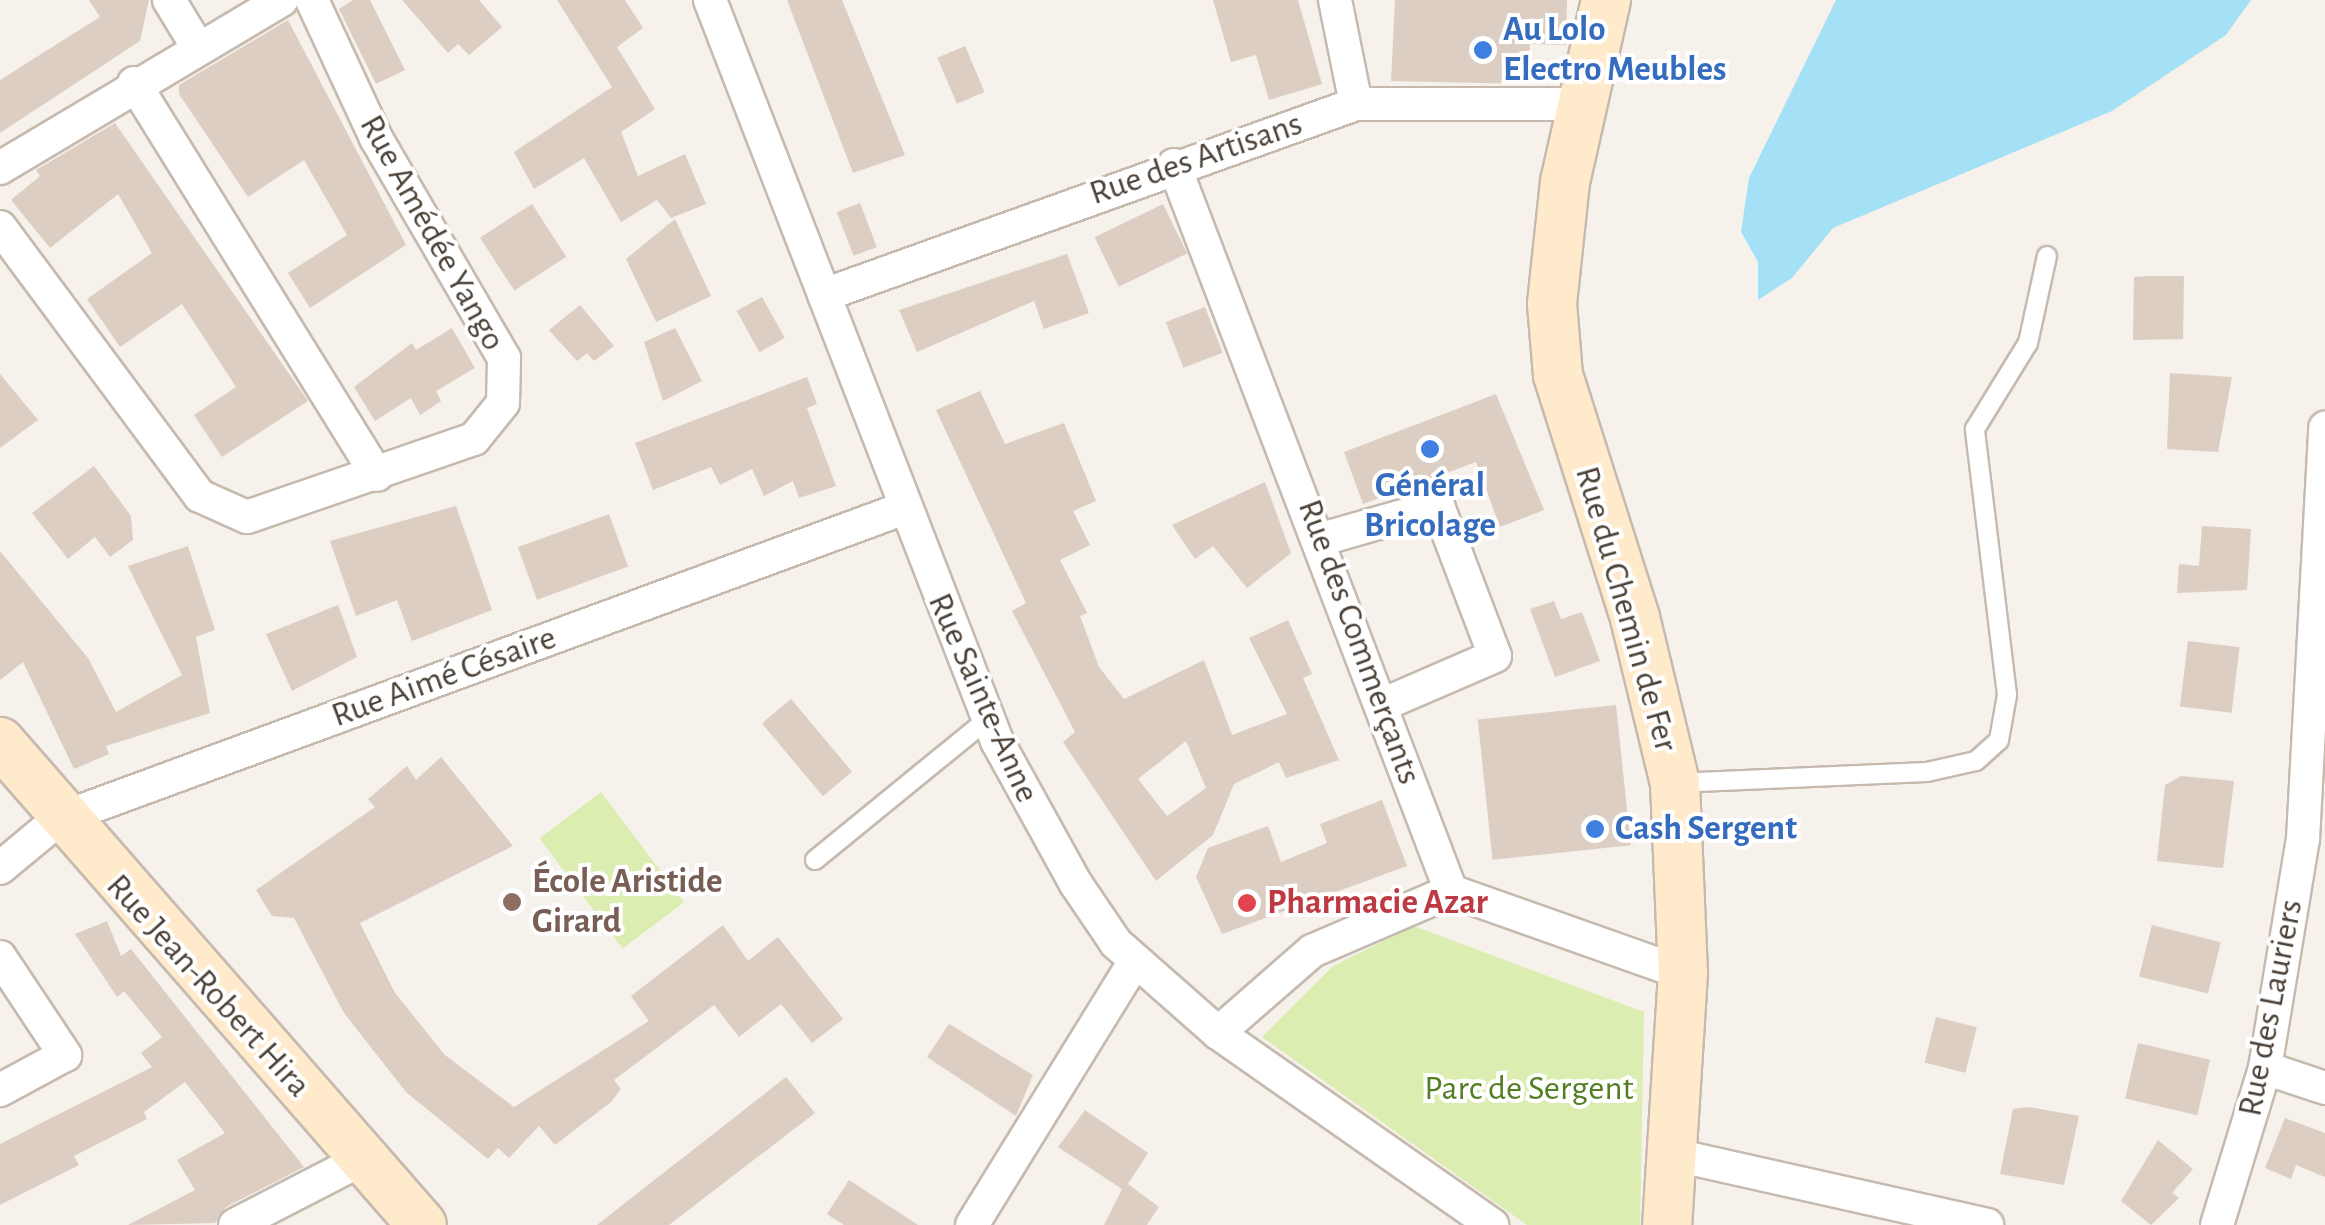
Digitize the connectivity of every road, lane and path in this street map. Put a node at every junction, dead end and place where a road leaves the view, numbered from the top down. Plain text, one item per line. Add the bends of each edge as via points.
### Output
1 (169, 0) edge
2 (282, 0) edge
3 (312, 0) edge
4 (710, 0) edge
5 (1336, 0) edge
6 (1606, 0) edge
7 (197, 46) junction
8 (134, 83) junction
9 (1356, 104) junction
10 (1582, 104) junction
11 (1174, 165) junction
12 (0, 168) edge
13 (0, 227) edge
14 (2047, 256) dead end
15 (824, 295) junction
16 (2325, 428) edge
17 (2324, 473) edge
18 (377, 475) junction
19 (902, 508) junction
20 (1322, 539) junction
21 (1382, 704) junction
22 (988, 719) junction
23 (0, 742) edge
24 (1675, 784) junction
25 (59, 819) junction
26 (815, 860) dead end
27 (0, 868) edge
28 (1451, 891) junction
29 (0, 957) edge
30 (1135, 961) junction
31 (1683, 973) junction
32 (1218, 1033) junction
33 (2265, 1068) junction
34 (2325, 1088) edge
35 (0, 1090) edge
36 (1675, 1155) junction
37 (363, 1159) junction
38 (411, 1218) edge
39 (1931, 1218) edge
40 (235, 1225) edge
41 (972, 1225) edge
42 (1492, 1225) edge
43 (1668, 1225) edge
44 (1988, 1225) edge
45 (2217, 1225) edge

1 - 7 street
2 - 7 street
3 - 18 street, Rue Amédée Yango via 376,138 504,358 503,402 474,439
4 - 15 street, Rue Sainte-Anne
5 - 9 street
6 - 10 main road, Rue du Chemin de Fer
7 - 8 street
8 - 12 street
8 - 18 street
9 - 10 street, Rue des Artisans
9 - 11 street, Rue des Artisans
10 - 24 main road, Rue du Chemin de Fer via 1555,266 1558,375 1635,618
11 - 15 street, Rue des Artisans
11 - 20 street, Rue des Commerçants
13 - 18 street, Rue Amédée Yango via 200,496 247,517
14 - 24 lane via 2028,343 1975,429 2007,695 1999,740 1976,761 1928,772
15 - 19 street, Rue Sainte-Anne
16 - 17 street, Rue des Lauriers
17 - 33 street, Rue des Lauriers via 2303,839
19 - 22 street, Rue Sainte-Anne
19 - 25 street, Rue Aimé Césaire
20 - 21 street, Rue des Commerçants
20 - 21 street via 1438,506 1495,656
21 - 28 street, Rue des Commerçants
22 - 26 lane
22 - 30 street, Rue Sainte-Anne via 1067,870
23 - 25 main road, Rue Jean-Robert Hira
24 - 31 main road, Rue du Chemin de Fer
25 - 27 street, Rue Aimé Césaire
25 - 37 main road, Rue Jean-Robert Hira
28 - 31 street
28 - 32 street via 1312,951
29 - 35 street via 65,1055
30 - 32 street, Rue Sainte-Anne
30 - 41 street
31 - 36 main road, Rue du Chemin de Fer
32 - 42 street, Rue Sainte-Anne
33 - 34 street
33 - 45 street, Rue des Lauriers
36 - 39 street
36 - 43 main road, Rue du Chemin de Fer
37 - 38 main road, Rue Jean-Robert Hira
37 - 40 street
39 - 44 street

